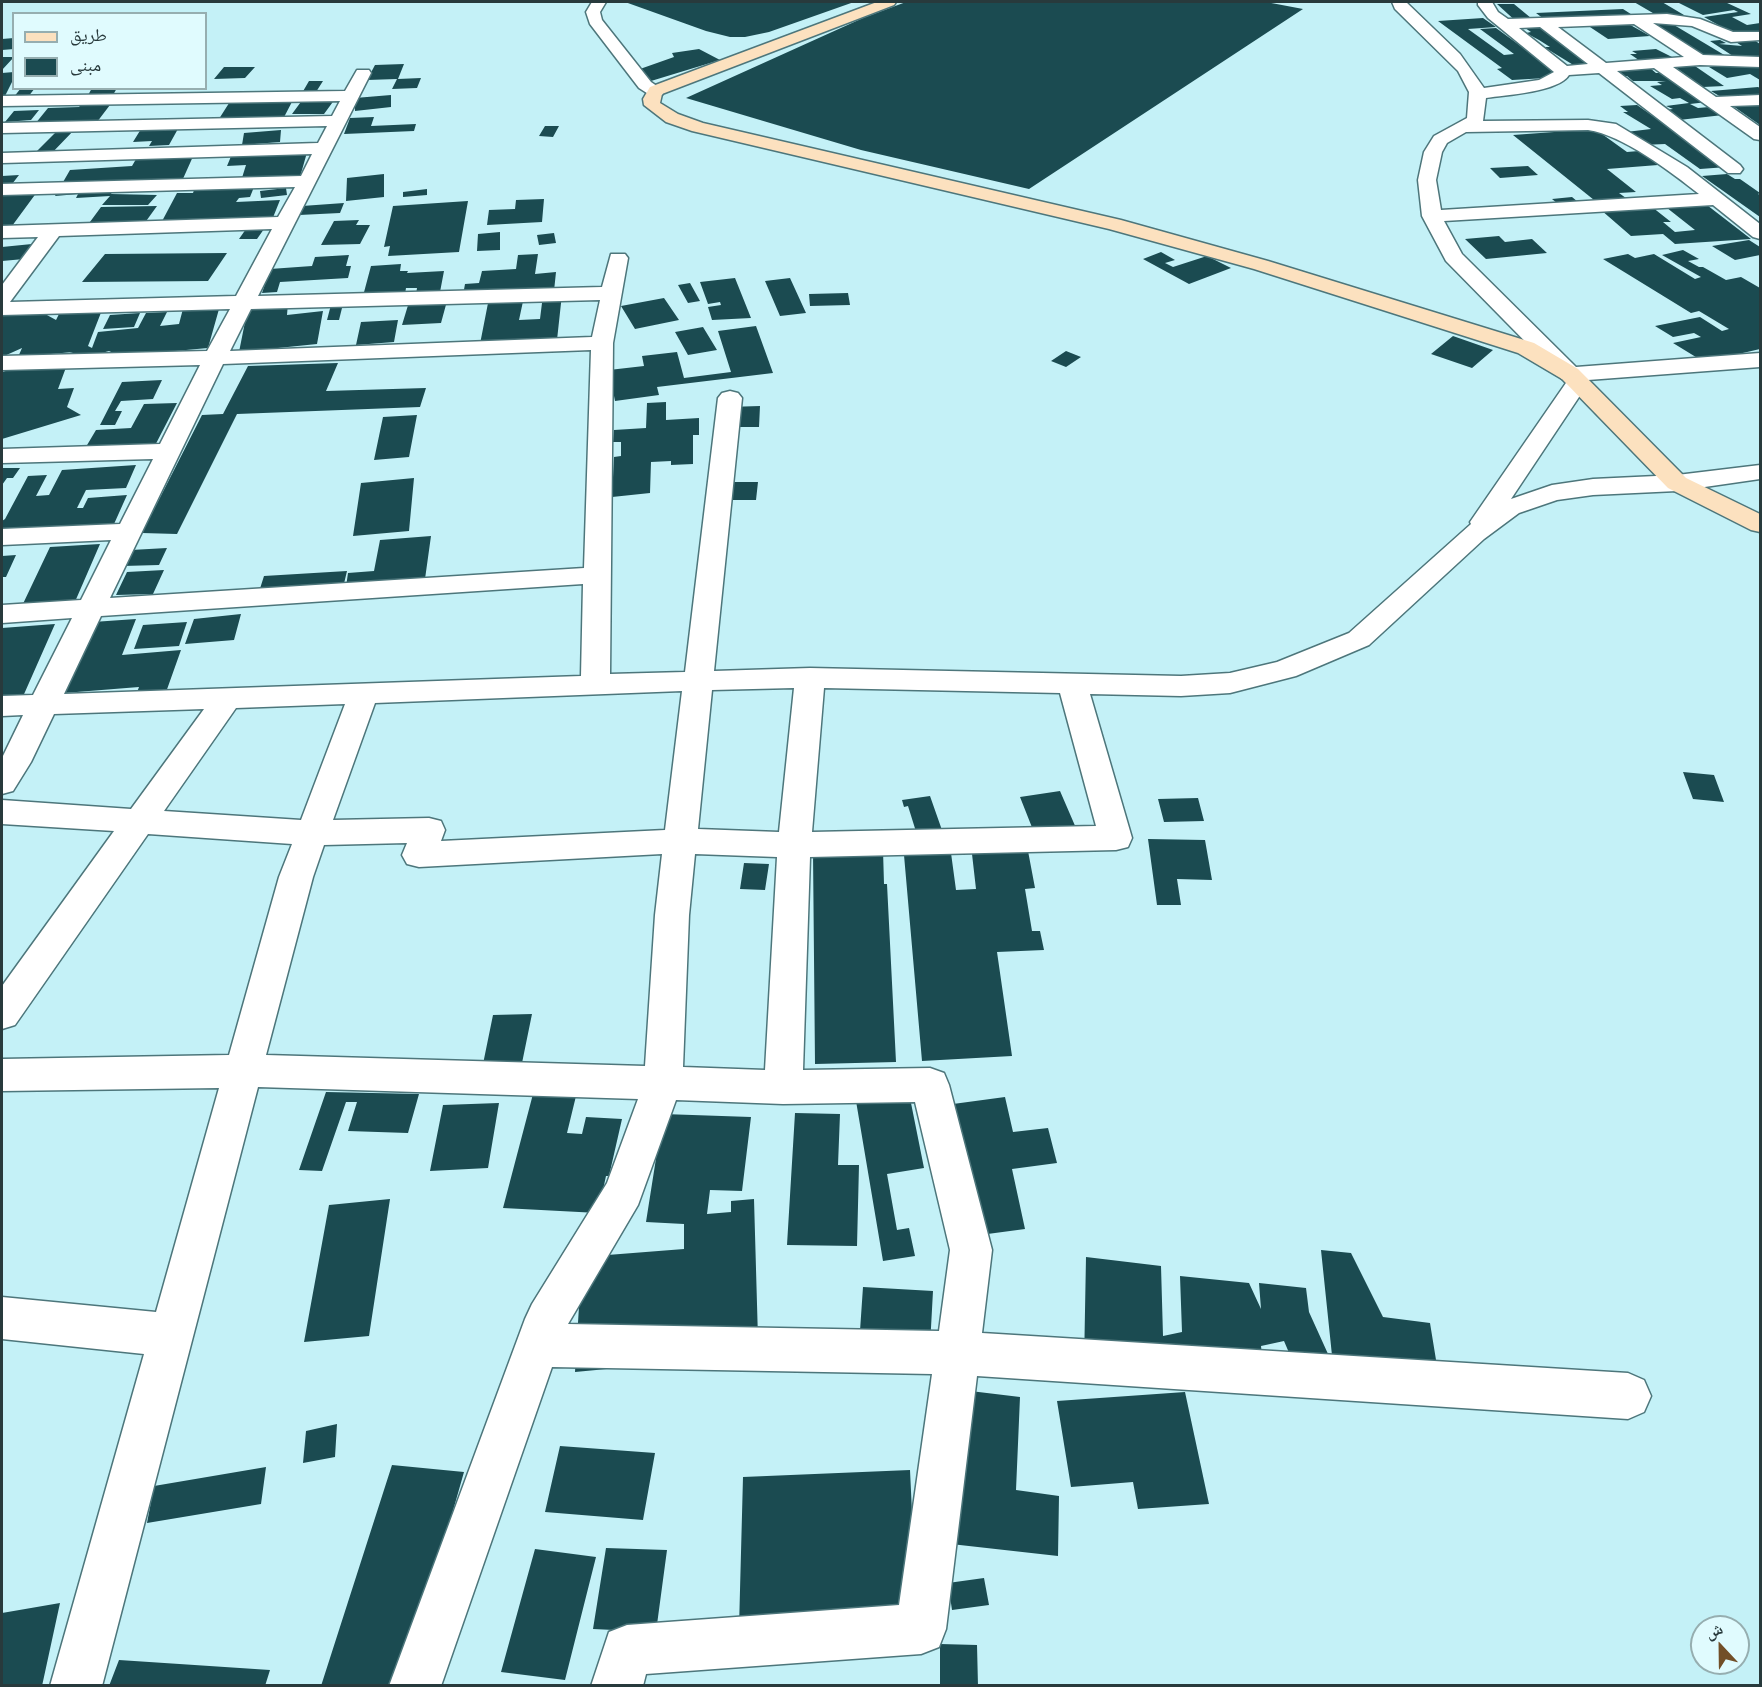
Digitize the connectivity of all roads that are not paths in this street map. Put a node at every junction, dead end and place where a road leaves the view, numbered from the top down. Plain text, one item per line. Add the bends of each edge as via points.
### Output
1 (598, 2) edge
2 (888, 2) edge
3 (1399, 2) edge
4 (1485, 2) edge
5 (1628, 2) edge
6 (1674, 3) dead end
7 (1635, 18) junction
8 (1651, 18) junction
9 (1543, 22) junction
10 (1695, 22) junction
11 (1505, 24) junction
12 (1761, 36) edge
13 (1700, 60) junction
14 (1757, 60) edge
15 (1658, 64) junction
16 (1599, 67) junction
17 (1563, 71) junction
18 (363, 73) dead end
19 (656, 91) junction
20 (1478, 94) junction
21 (351, 96) junction
22 (1761, 100) edge
23 (2, 101) edge
24 (1713, 102) junction
25 (338, 122) junction
26 (1463, 127) junction
27 (2, 128) edge
28 (1761, 135) edge
29 (325, 148) junction
30 (2, 158) edge
31 (1681, 171) junction
32 (308, 181) junction
33 (2, 189) edge
34 (1718, 199) junction
35 (1432, 216) junction
36 (287, 223) junction
37 (53, 230) junction
38 (2, 232) edge
39 (1761, 233) edge
40 (618, 258) dead end
41 (22, 270) junction
42 (2, 271) edge
43 (611, 293) junction
44 (2, 299) edge
45 (246, 301) junction
46 (2, 309) edge
47 (602, 343) junction
48 (215, 358) junction
49 (1761, 360) edge
50 (2, 363) edge
51 (1574, 378) junction
52 (730, 398) dead end
53 (168, 451) junction
54 (2, 456) edge
55 (1761, 472) edge
56 (1677, 483) junction
57 (1761, 524) edge
58 (127, 532) junction
59 (1475, 533) junction
60 (2, 537) edge
61 (597, 575) junction
62 (90, 608) junction
63 (2, 614) edge
64 (810, 678) junction
65 (698, 681) junction
66 (1072, 682) junction
67 (595, 685) junction
68 (364, 692) junction
69 (228, 697) junction
70 (44, 703) junction
71 (2, 706) edge
72 (2, 783) edge
73 (2, 812) edge
74 (139, 821) junction
75 (313, 833) junction
76 (680, 842) junction
77 (794, 845) junction
78 (2, 1014) edge
79 (243, 1072) junction
80 (2, 1076) edge
81 (663, 1083) junction
82 (783, 1087) junction
83 (2, 1318) edge
84 (171, 1335) junction
85 (537, 1345) junction
86 (957, 1353) junction
87 (1629, 1396) dead end
88 (76, 1686) edge
89 (415, 1686) edge
90 (617, 1686) edge

1 - 19 street via 593,12 595,21 645,85
2 - 19 street
3 - 20 street via 1458,61
4 - 11 street
5 - 8 street
6 - 10 street via 1694,16
7 - 8 street
7 - 9 street
7 - 13 street
8 - 10 street
9 - 11 street
9 - 16 street
10 - 12 street via 1725,36
11 - 17 street
13 - 14 street
13 - 15 street
15 - 16 street
15 - 24 street
16 - 17 street
16 - 31 street via 1743,169
17 - 20 street via 1560,77 1543,84
18 - 21 street
19 - 51 street via 652,105 660,112 698,127 1114,224 1261,265 1526,348
20 - 26 street via 1475,120
21 - 23 street
21 - 25 street
22 - 24 street
24 - 28 street
25 - 27 street
25 - 29 street
26 - 31 street via 1601,125
26 - 35 street via 1440,140 1433,152 1427,180
29 - 30 street
29 - 32 street
31 - 34 street
32 - 33 street
32 - 36 street
34 - 35 street
34 - 39 street
35 - 51 street via 1453,257
36 - 37 street
36 - 45 street
37 - 38 street
37 - 41 street
40 - 43 street
41 - 42 street
41 - 44 street
43 - 45 street
43 - 47 street
45 - 46 street
45 - 48 street
47 - 48 street
47 - 61 street
48 - 50 street
48 - 53 street
49 - 51 street
51 - 56 street
51 - 59 street
52 - 65 street
53 - 54 street
53 - 58 street
55 - 56 street
56 - 57 street
56 - 59 street via 1552,493 1510,508
58 - 60 street
58 - 62 street
59 - 66 street via 1359,639 1286,669 1230,683 1181,686
61 - 62 street
61 - 67 street
62 - 63 street
62 - 70 street
64 - 65 street
64 - 66 street
64 - 77 street
65 - 67 street
65 - 76 street
66 - 77 street via 1116,838
67 - 68 street
68 - 69 street
68 - 75 street
69 - 70 street
69 - 74 street
70 - 71 street
70 - 72 street
73 - 74 street
74 - 75 street
74 - 78 street
75 - 76 street via 429,830 419,855
75 - 79 street via 296,877
76 - 77 street
76 - 81 street
77 - 82 street
79 - 80 street
79 - 81 street
79 - 84 street
81 - 82 street
81 - 85 street via 624,1192 547,1319
82 - 86 street via 930,1085 971,1250
83 - 84 street
84 - 88 street
85 - 86 street
85 - 89 street
86 - 87 street
86 - 90 street via 921,1629 627,1650

